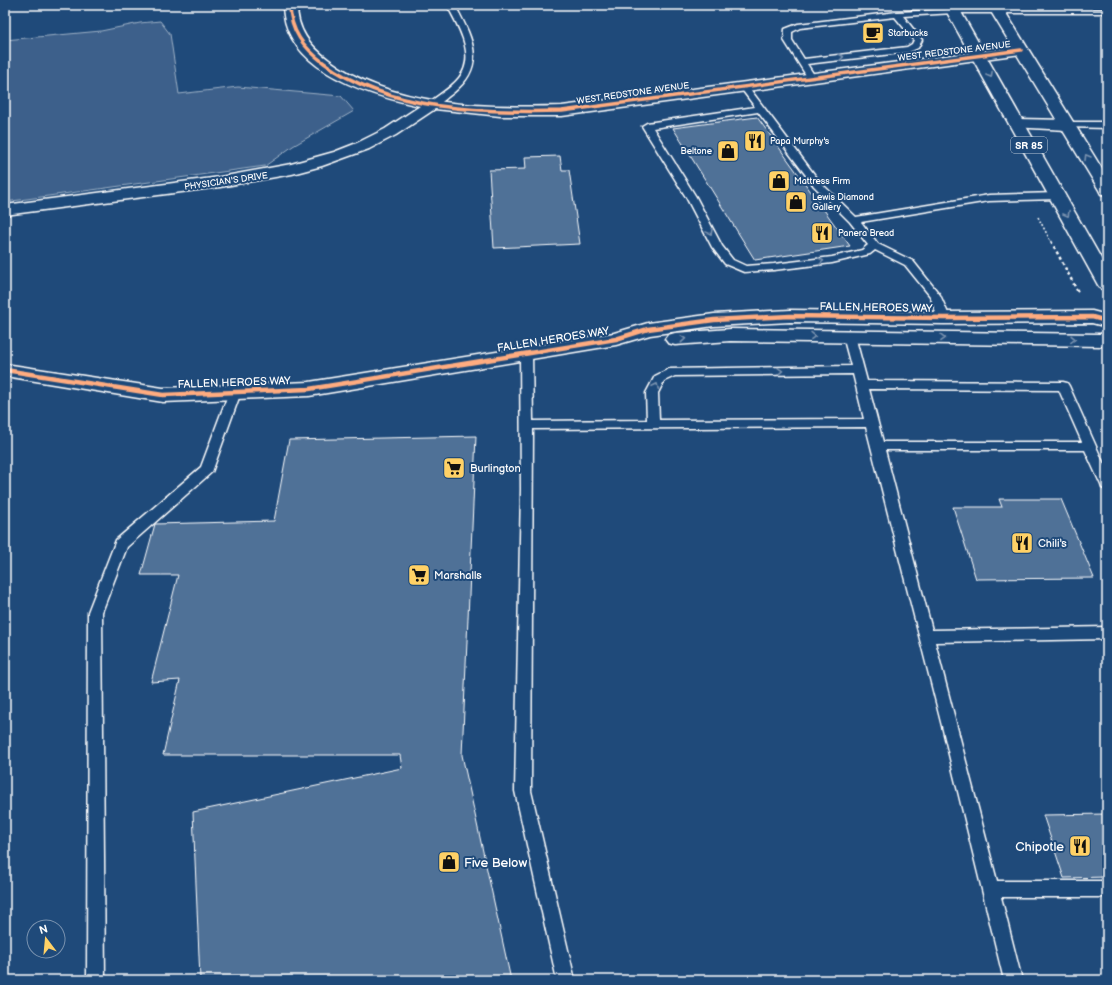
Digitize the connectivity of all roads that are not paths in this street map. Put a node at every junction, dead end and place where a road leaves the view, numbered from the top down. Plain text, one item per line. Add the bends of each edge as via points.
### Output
1 (290, 5) edge
2 (451, 5) edge
3 (952, 8) edge
4 (996, 8) edge
5 (1107, 11) edge
6 (897, 14) junction
7 (1021, 50) junction
8 (979, 56) junction
9 (802, 62) junction
10 (812, 78) junction
11 (744, 87) junction
12 (433, 104) junction
13 (761, 109) junction
14 (1017, 124) junction
15 (1067, 125) junction
16 (1107, 125) edge
17 (1107, 190) edge
18 (1057, 196) junction
19 (5, 210) edge
20 (854, 220) junction
21 (874, 246) junction
22 (1107, 285) edge
23 (944, 318) junction
24 (1107, 321) edge
25 (849, 336) junction
26 (1107, 338) edge
27 (616, 339) junction
28 (526, 354) junction
29 (5, 370) edge
30 (858, 370) junction
31 (861, 385) junction
32 (235, 392) junction
33 (872, 423) junction
34 (654, 424) junction
35 (526, 425) junction
36 (878, 446) junction
37 (1089, 446) junction
38 (1107, 485) edge
39 (1107, 633) edge
40 (926, 636) junction
41 (990, 889) junction
42 (1107, 889) edge
43 (96, 980) edge
44 (566, 980) edge
45 (1013, 980) edge

1 - 12 street, WEST REDSTONE AVENUE via 289,15 293,30 303,45 320,61 360,83 392,95
2 - 12 lane via 470,44 470,61 467,72 460,81
3 - 4 lane
3 - 6 lane
3 - 8 street, SR 85
4 - 5 lane
4 - 7 street
6 - 9 lane via 798,26 788,31 788,40
9 -> 6 lane via 909,49 915,46 918,40
7 - 8 street, WEST REDSTONE AVENUE
7 - 15 street
8 - 10 street, WEST REDSTONE AVENUE
8 -> 14 street, SR 85
9 - 10 lane
10 - 11 street, WEST REDSTONE AVENUE
11 - 12 street, WEST REDSTONE AVENUE via 562,111 492,111
11 - 13 lane
12 - 19 street, PHYSICIAN'S DRIVE via 394,130 364,145 288,171 246,179
13 - 20 lane via 817,184
13 -> 21 lane via 647,126 691,197 717,247 729,262 744,269 832,260 866,252
14 - 15 street
14 - 18 street, SR 85
15 - 16 lane
17 -> 15 street
18 - 20 lane via 989,198
18 -> 22 street, SR 85
20 - 21 lane
21 - 23 lane via 909,263 935,295
23 - 24 street, FALLEN HEROES WAY via 1092,317
23 - 27 street, FALLEN HEROES WAY via 790,316 714,320 648,329
25 -> 26 street, FALLEN HEROES WAY via 1102,340
27 -> 25 street, FALLEN HEROES WAY via 651,341 730,335
25 - 30 lane
27 - 28 street, FALLEN HEROES WAY
28 - 32 street, FALLEN HEROES WAY via 309,389
28 - 35 lane
29 - 32 street, FALLEN HEROES WAY via 163,395
30 - 31 lane
34 -> 30 lane via 652,393 659,379 673,372
31 - 33 lane
31 - 37 lane via 1063,386
32 - 43 lane via 207,469 122,544 95,612
33 - 34 lane
33 - 36 lane
34 - 35 lane
35 - 44 lane via 523,791
36 - 37 lane
36 - 40 lane
37 - 38 lane
39 - 40 lane
40 - 41 lane
41 - 42 lane
41 - 45 lane

